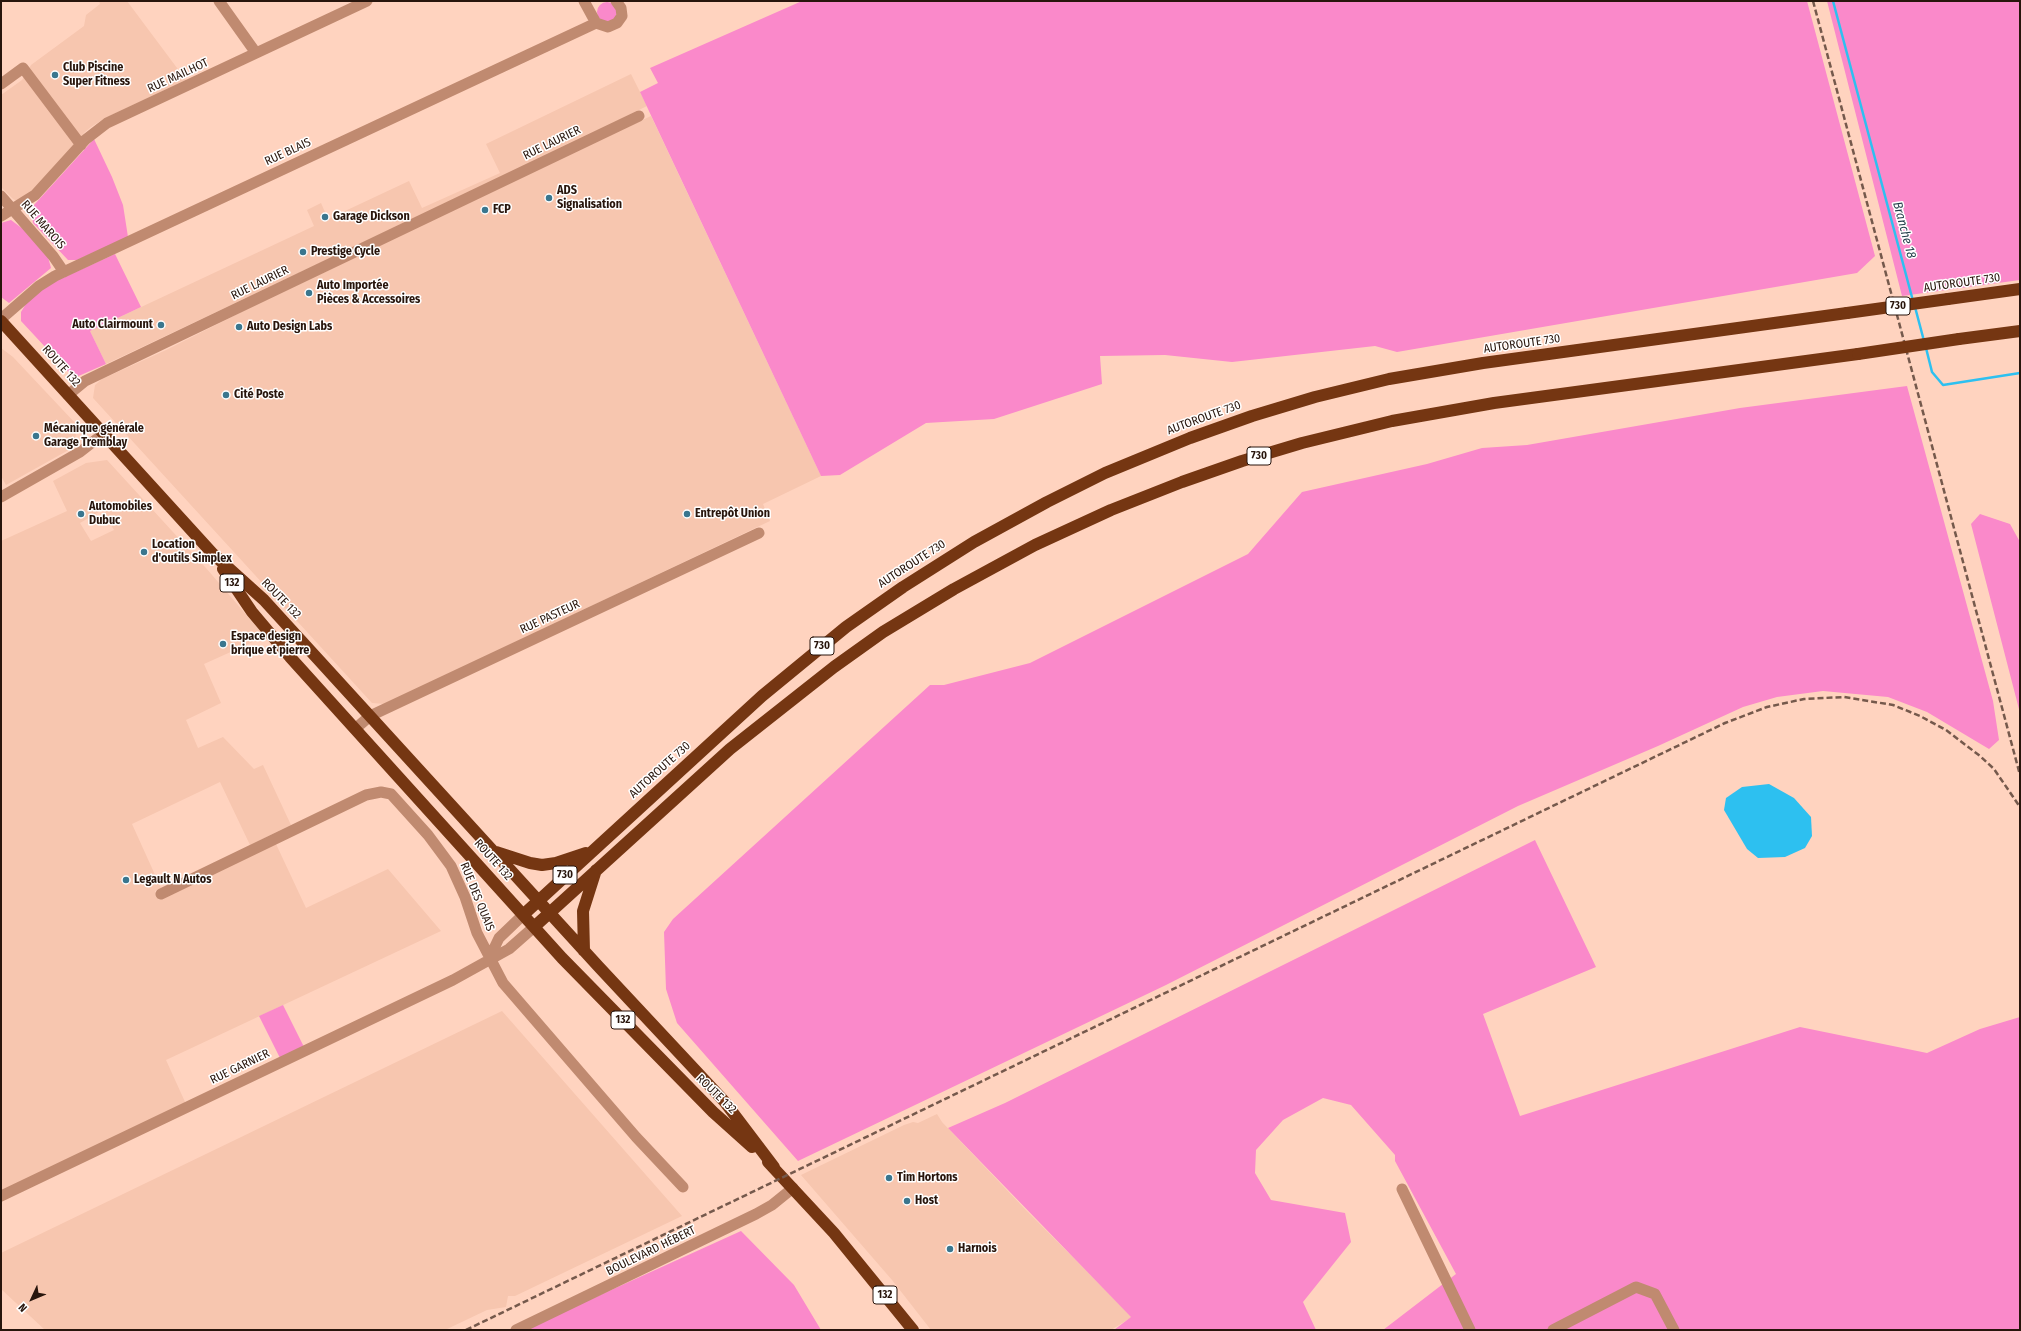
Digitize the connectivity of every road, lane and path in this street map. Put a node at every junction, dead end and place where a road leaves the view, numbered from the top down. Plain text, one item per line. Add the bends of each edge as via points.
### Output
1 (219, 1) edge
2 (367, 1) edge
3 (616, 1) edge
4 (587, 2) edge
5 (596, 23) junction
6 (256, 53) junction
7 (1, 84) edge
8 (639, 116) dead end
9 (81, 145) junction
10 (1, 196) edge
11 (13, 209) junction
12 (1, 216) edge
13 (64, 272) junction
14 (2020, 289) edge
15 (1, 320) edge
16 (2020, 331) edge
17 (68, 395) junction
18 (103, 434) junction
19 (1, 497) edge
20 (759, 532) dead end
21 (212, 554) junction
22 (286, 624) junction
23 (273, 636) junction
24 (370, 716) junction
25 (355, 729) junction
26 (591, 851) junction
27 (495, 852) junction
28 (597, 869) junction
29 (161, 894) dead end
30 (539, 899) junction
31 (550, 913) junction
32 (523, 914) junction
33 (534, 927) junction
34 (584, 951) junction
35 (489, 959) junction
36 (774, 1167) junction
37 (684, 1187) dead end
38 (793, 1188) junction
39 (1402, 1189) dead end
40 (1, 1196) edge
41 (516, 1330) edge
42 (912, 1330) edge
43 (1470, 1330) edge
44 (1554, 1330) edge
45 (1674, 1330) edge

1 - 6 street
2 - 6 street, RUE MAILHOT
3 - 5 street via 622,12 620,20 608,27
4 - 5 street
5 - 13 street, RUE BLAIS
6 - 9 street, RUE MAILHOT via 107,123
7 - 9 street via 23,68
8 - 17 street, RUE LAURIER via 85,381
9 - 11 street, RUE MAILHOT via 39,192
10 - 11 street, RUE MAROIS
11 - 12 street, RUE MAILHOT
11 - 13 street, RUE MAROIS
13 - 15 street, RUE BLAIS via 39,286
14 - 26 highway, AUTOROUTE 730 / 730, bridge via 1503,360 1396,378 1315,397 1190,438 1127,463 1066,492 994,530 928,570 815,651
15 - 17 highway, ROUTE 132 / 132
16 - 28 highway, 730, bridge via 1494,403 1392,421 1281,449 1211,471 1134,500 981,574 850,654 750,731
17 - 18 highway, ROUTE 132 / 132
18 - 19 street via 80,452
18 - 21 highway, ROUTE 132 / 132
20 - 24 street, RUE PASTEUR
21 - 22 highway, ROUTE 132 / 132 via 264,600
21 - 23 highway, ROUTE 132 / 132
22 - 23 highway
22 - 24 highway, ROUTE 132 / 132
23 - 25 highway, ROUTE 132 / 132
24 - 25 street, RUE PASTEUR
24 - 27 highway, ROUTE 132 / 132
25 - 32 highway, ROUTE 132 / 132
26 - 27 highway via 542,865
26 - 30 highway, AUTOROUTE 730 / 730
27 - 30 highway, ROUTE 132 / 132
28 - 31 highway, 730
28 - 34 highway via 583,911
29 - 35 street, RUE DES QUAIS via 359,798 381,792 391,794 442,852 459,882
30 - 31 highway, ROUTE 132 / 132
30 - 32 highway, AUTOROUTE 730
31 - 33 highway
31 - 34 highway, ROUTE 132 / 132
32 - 33 highway, ROUTE 132 / 132
32 - 35 street via 499,938
33 - 35 street, RUE GARNIER via 509,950
33 - 36 highway, ROUTE 132 / 132 via 589,987 713,1112
34 - 36 highway, ROUTE 132 / 132 via 724,1101
35 - 37 street, RUE DES QUAIS via 516,999 636,1137
35 - 40 street, RUE GARNIER via 452,980
36 - 38 highway, ROUTE 132 / 132
38 - 41 street, BOULEVARD HÉBERT via 756,1214
38 - 42 highway, ROUTE 132 / 132 via 860,1264
39 - 43 street
44 - 45 street via 1636,1287 1655,1294

